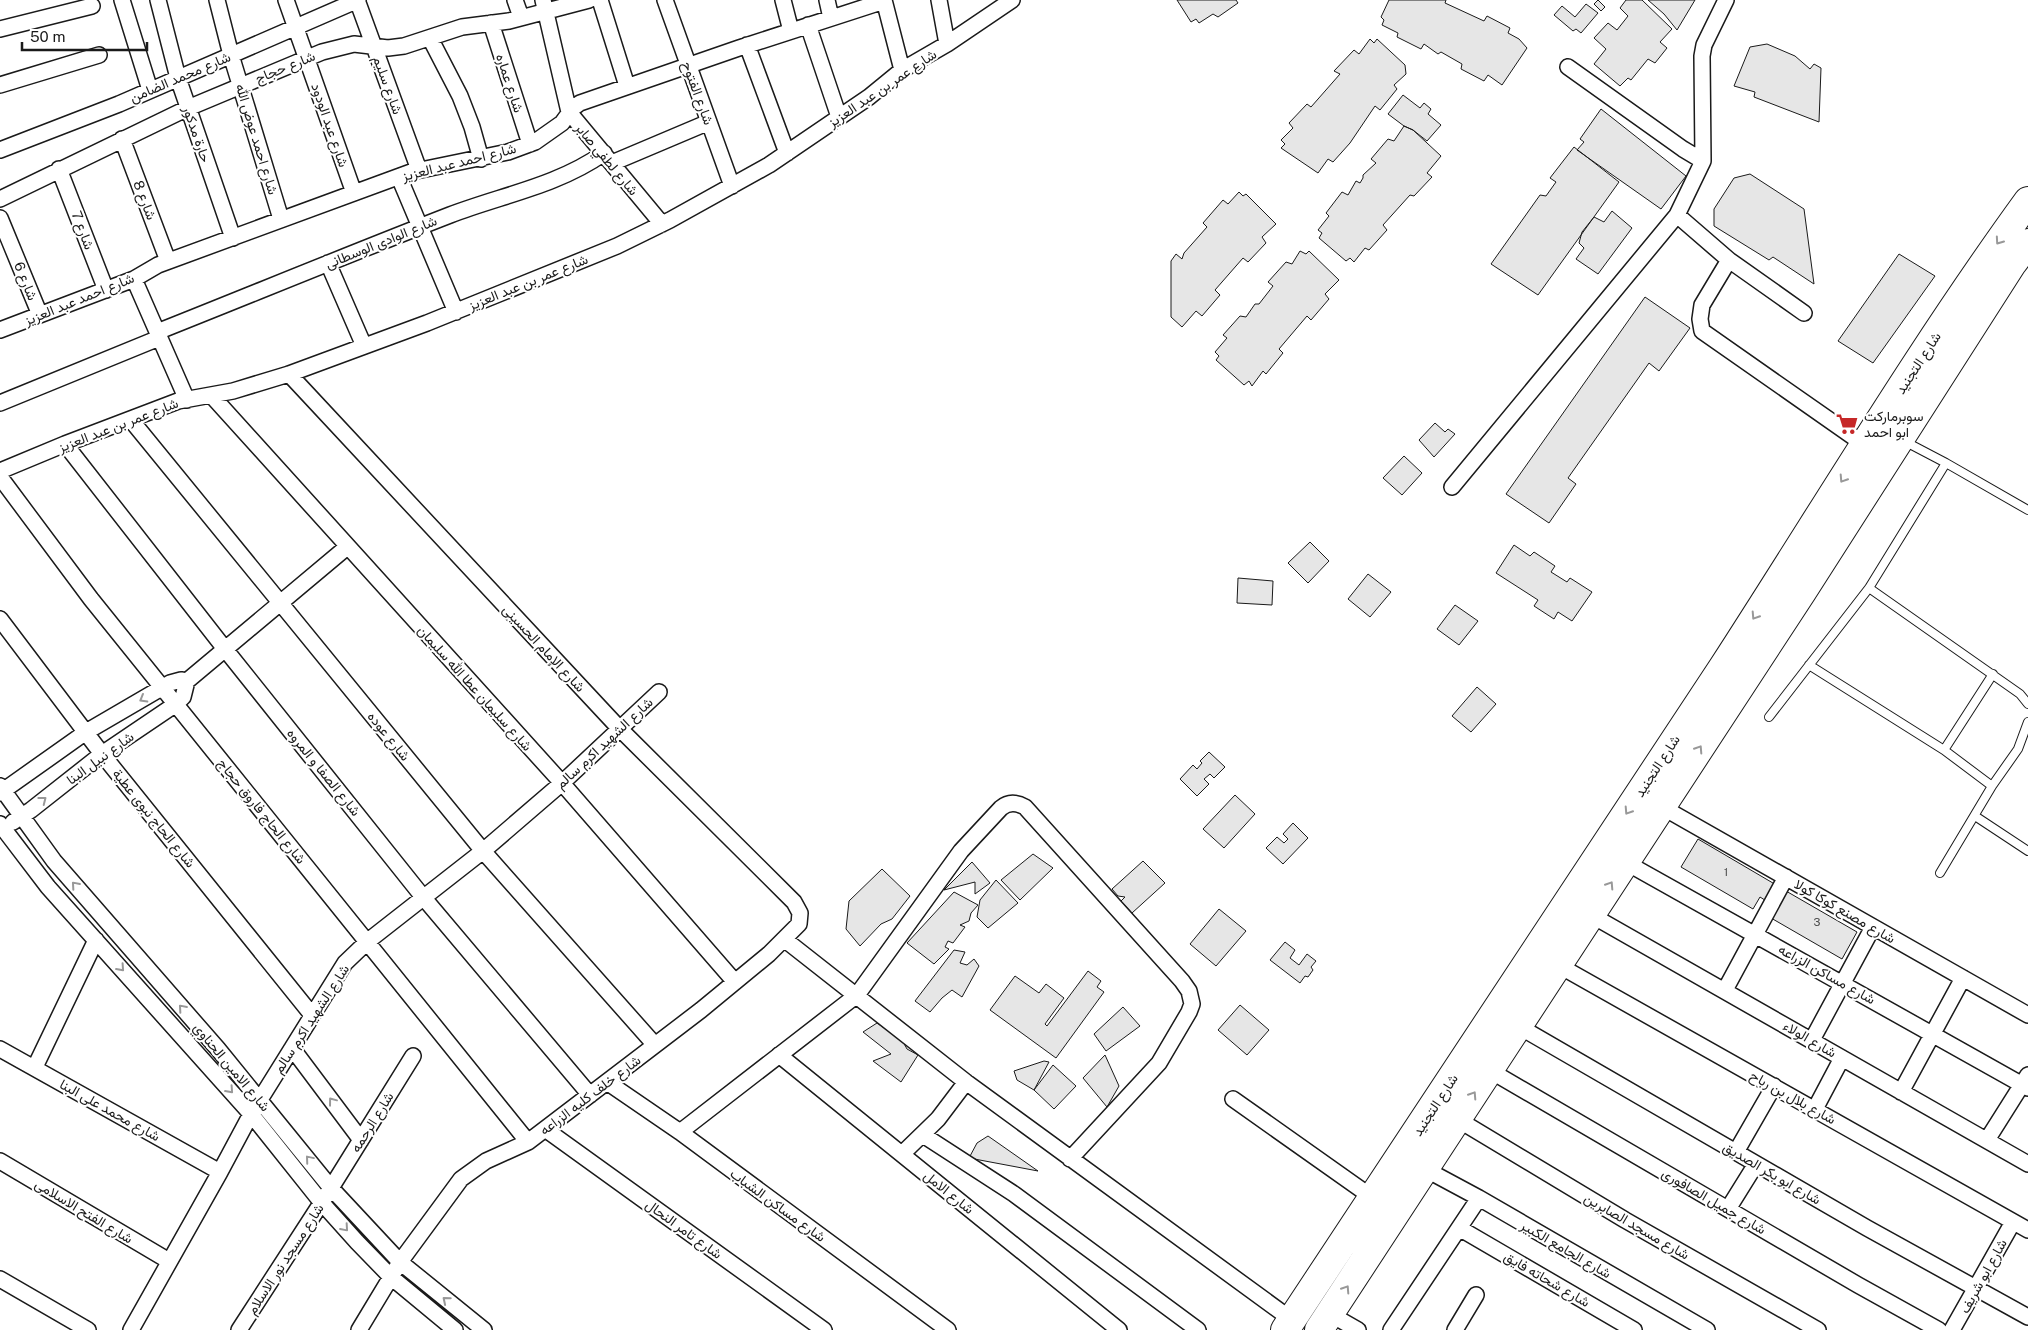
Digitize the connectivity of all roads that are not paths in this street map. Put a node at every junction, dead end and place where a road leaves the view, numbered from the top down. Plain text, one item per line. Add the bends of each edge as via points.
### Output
1 (122, 0) edge
2 (158, 0) edge
3 (217, 0) edge
4 (286, 0) edge
5 (357, 0) edge
6 (515, 0) edge
7 (589, 0) edge
8 (600, 0) edge
9 (665, 0) edge
10 (783, 0) edge
11 (827, 0) edge
12 (939, 0) edge
13 (1012, 0) edge
14 (1726, 0) edge
15 (884, 1) edge
16 (996, 5) edge
17 (92, 6) dead end
18 (544, 6) edge
19 (522, 17) junction
20 (831, 18) junction
21 (491, 23) junction
22 (808, 25) junction
23 (295, 26) junction
24 (0, 30) edge
25 (792, 31) junction
26 (430, 38) junction
27 (947, 44) junction
28 (747, 45) junction
29 (374, 46) junction
30 (98, 55) dead end
31 (231, 55) junction
32 (306, 58) junction
33 (688, 66) junction
34 (1568, 67) dead end
35 (902, 70) junction
36 (178, 78) junction
37 (0, 85) edge
38 (240, 85) junction
39 (627, 86) junction
40 (150, 90) junction
41 (188, 108) junction
42 (569, 112) junction
43 (839, 117) junction
44 (709, 122) junction
45 (122, 139) junction
46 (530, 144) junction
47 (0, 150) edge
48 (787, 153) junction
49 (608, 158) junction
50 (481, 159) junction
51 (1703, 161) junction
52 (59, 169) junction
53 (419, 170) junction
54 (399, 177) junction
55 (732, 186) junction
56 (354, 193) junction
57 (0, 199) edge
58 (2028, 201) edge
59 (1677, 215) junction
60 (0, 218) edge
61 (281, 219) junction
62 (662, 224) junction
63 (420, 227) junction
64 (233, 238) junction
65 (2028, 242) edge
66 (1729, 260) junction
67 (168, 261) junction
68 (328, 264) junction
69 (134, 279) junction
70 (106, 290) junction
71 (456, 312) junction
72 (1804, 313) dead end
73 (40, 315) junction
74 (0, 330) edge
75 (158, 335) junction
76 (364, 346) junction
77 (289, 374) junction
78 (212, 396) junction
79 (187, 400) junction
80 (0, 403) edge
81 (130, 420) junction
82 (1896, 429) junction
83 (65, 444) junction
84 (1865, 445) junction
85 (1946, 463) junction
86 (0, 471) edge
87 (0, 477) edge
88 (1452, 488) dead end
89 (2028, 510) edge
90 (346, 547) junction
91 (1869, 588) junction
92 (279, 604) junction
93 (0, 619) edge
94 (225, 649) junction
95 (1809, 665) junction
96 (1992, 674) junction
97 (187, 681) junction
98 (163, 687) junction
99 (659, 692) dead end
100 (176, 704) junction
101 (2028, 704) edge
102 (1769, 717) dead end
103 (2028, 722) edge
104 (619, 728) junction
105 (86, 732) junction
106 (1944, 750) junction
107 (102, 754) junction
108 (562, 783) junction
109 (1992, 786) junction
110 (1, 789) edge
111 (1662, 807) junction
112 (1975, 816) junction
113 (21, 817) junction
114 (1, 827) edge
115 (483, 851) junction
116 (2028, 851) edge
117 (1626, 862) junction
118 (1940, 873) dead end
119 (1786, 877) junction
120 (424, 897) junction
121 (1591, 915) junction
122 (800, 919) joint
123 (1873, 927) junction
124 (1755, 934) junction
125 (784, 939) junction
126 (96, 940) junction
127 (368, 941) junction
128 (1558, 965) junction
129 (1963, 978) junction
130 (735, 982) junction
131 (1843, 983) junction
132 (1725, 990) junction
133 (857, 995) junction
134 (312, 1015) junction
135 (2028, 1015) edge
136 (1518, 1026) junction
137 (1932, 1034) junction
138 (1812, 1040) junction
139 (655, 1045) junction
140 (292, 1048) junction
141 (0, 1049) edge
142 (779, 1055) junction
143 (413, 1056) dead end
144 (1842, 1058) junction
145 (35, 1068) junction
146 (1489, 1070) junction
147 (607, 1082) junction
148 (966, 1082) junction
149 (2026, 1082) edge
150 (1774, 1086) junction
151 (1901, 1092) junction
152 (590, 1095) junction
153 (1233, 1099) dead end
154 (259, 1100) junction
155 (1815, 1110) junction
156 (251, 1114) junction
157 (1457, 1119) junction
158 (545, 1128) junction
159 (680, 1132) junction
160 (923, 1135) junction
161 (361, 1140) junction
162 (1987, 1140) junction
163 (528, 1142) junction
164 (1736, 1152) junction
165 (902, 1154) junction
166 (1070, 1159) junction
167 (0, 1161) edge
168 (1756, 1164) junction
169 (2028, 1164) edge
170 (1425, 1169) junction
171 (220, 1172) junction
172 (332, 1188) junction
173 (1373, 1198) junction
174 (1479, 1198) junction
175 (322, 1202) junction
176 (1728, 1209) junction
177 (2023, 1223) edge
178 (1459, 1228) junction
179 (169, 1261) junction
180 (400, 1262) junction
181 (391, 1277) junction
182 (0, 1279) edge
183 (1976, 1288) junction
184 (1476, 1295) dead end
185 (2028, 1317) edge
186 (1325, 1322) edge
187 (1288, 1325) edge
188 (88, 1330) edge
189 (131, 1330) edge
190 (239, 1330) edge
191 (359, 1330) edge
192 (456, 1330) edge
193 (484, 1330) edge
194 (824, 1330) edge
195 (948, 1330) edge
196 (1118, 1330) edge
197 (1198, 1330) edge
198 (1358, 1330) edge
199 (1392, 1330) edge
200 (1455, 1330) edge
201 (1634, 1330) edge
202 (1707, 1330) edge
203 (1818, 1330) edge
204 (1940, 1330) edge
205 (1952, 1330) edge

1 - 40 street
2 - 36 street, حارة مدكور
3 - 31 street, شارع احمد عوض الله
4 - 23 street, شارع عبد الودود
5 - 23 street, شارع محمد الضامن
5 - 29 street, شارع سليم
6 - 19 street
7 - 18 street, شارع حجاج
8 - 39 street
9 - 33 street, شارع الفتوح
10 - 25 street
11 - 20 street
12 - 27 street
13 - 16 street, شارع عمر بن عبد العزيز
14 - 51 street via 1702,56
15 - 20 street, شارع احمد عبد العزيز
15 - 35 street
16 - 27 street, شارع عمر بن عبد العزيز
17 - 24 street
18 - 19 street, شارع حجاج
18 - 42 street, شارع لطفي صابر
19 - 21 street, شارع حجاج
20 - 22 street, شارع احمد عبد العزيز
21 - 26 street, شارع حجاج via 462,26
21 - 46 street, شارع عماره
22 - 25 street, شارع احمد عبد العزيز
22 - 43 street
23 - 31 street, شارع محمد الضامن
23 - 32 street, شارع عبد الودود
25 - 28 street, شارع احمد عبد العزيز
26 - 29 street, شارع حجاج via 404,46
26 - 50 street via 460,96
27 - 35 street, شارع عمر بن عبد العزيز
28 - 33 street, شارع احمد عبد العزيز
28 - 48 street
29 - 32 street, شارع حجاج via 354,44
29 - 53 street, شارع سليم
30 - 37 street
31 - 36 street, شارع محمد الضامن
31 - 38 street, شارع احمد عوض الله
32 - 38 street, شارع حجاج
32 - 56 street, شارع عبد الودود
33 - 39 street, شارع احمد عبد العزيز
33 - 44 street, شارع الفتوح
34 - 51 street
35 - 43 street, شارع عمر بن عبد العزيز
36 - 40 street, شارع محمد الضامن
36 - 41 street, حارة مدكور
38 - 41 street, شارع حجاج
38 - 61 street, شارع احمد عوض الله
39 - 42 street, شارع احمد عبد العزيز via 580,103
40 - 47 street, شارع محمد الضامن
41 - 45 street, شارع حجاج
41 - 64 street, حارة مدكور
42 - 46 street, شارع احمد عبد العزيز via 562,123
42 - 49 street, شارع لطفي صابر
43 - 48 street, شارع عمر بن عبد العزيز
44 - 49 street, شارع الوادى الوسطانى
44 - 55 street, شارع الفتوح
45 - 52 street, شارع حجاج
45 - 67 street, شارع 8
46 - 50 street, شارع احمد عبد العزيز
48 - 55 street, شارع عمر بن عبد العزيز
49 - 62 street, شارع لطفي صابر
49 - 63 street, شارع الوادى الوسطانى via 536,188
50 - 53 street, شارع احمد عبد العزيز
51 - 59 street
52 - 57 street, شارع حجاج
52 - 70 street, شارع 7
53 - 54 street, شارع احمد عبد العزيز
54 - 56 street, شارع احمد عبد العزيز
54 - 63 street
55 - 62 street, شارع عمر بن عبد العزيز
56 - 61 street, شارع احمد عبد العزيز
58 -> 82 highway, شارع التجنيد via 1955,306
59 - 66 street
59 - 88 street
60 - 73 street, شارع 6
61 - 64 street, شارع احمد عبد العزيز
62 - 71 street, شارع عمر بن عبد العزيز via 617,246
63 - 68 street, شارع الوادى الوسطانى
63 - 71 street
64 - 67 street, شارع احمد عبد العزيز
65 - 82 highway, شارع التجنيد
66 - 72 street
66 - 84 street via 1702,306 1702,331
67 - 69 street, شارع احمد عبد العزيز
68 - 75 street, شارع الوادى الوسطانى
68 - 76 street
69 - 70 street, شارع احمد عبد العزيز
69 - 75 street
70 - 73 street, شارع احمد عبد العزيز
71 - 76 street, شارع عمر بن عبد العزيز
73 - 74 street, شارع احمد عبد العزيز
75 - 79 street
75 - 80 street, شارع الوادى الوسطانى
76 - 77 street, شارع عمر بن عبد العزيز
77 - 78 street, شارع عمر بن عبد العزيز
77 - 104 street, شارع الإمام الحسينى
78 - 79 street, شارع عمر بن عبد العزيز
78 - 90 street, شارع سليمان عطا الله سليمان
79 - 81 street, شارع عمر بن عبد العزيز
81 - 83 street, شارع عمر بن عبد العزيز
81 - 92 street, شارع عوده
82 - 84 highway, شارع التجنيد
82 - 85 lane
111 -> 82 highway, شارع التجنيد
83 - 86 street, شارع عمر بن عبد العزيز
83 - 94 street, شارع الصفا و المروه
84 -> 173 highway, شارع التجنيد
85 - 89 lane
85 - 91 lane
87 - 98 street, شارع الحاج فاروق حجاج via 91,599
90 - 92 street, شارع نبيل البنا
90 - 108 street, شارع سليمان عطا الله سليمان
91 - 95 lane
91 - 96 lane
92 - 94 street, شارع نبيل البنا
92 - 115 street, شارع عوده
93 - 105 street, شارع الحاج نبوى عطية
94 - 97 street, شارع نبيل البنا
94 - 120 street, شارع الصفا و المروه
95 - 102 lane
95 - 106 lane
96 - 101 lane via 2020,694
96 - 106 lane
97 - 98 street, شارع نبيل البنا via 175,681
97 - 100 street, شارع نبيل البنا via 183,697
98 - 100 street, شارع الحاج فاروق حجاج
98 -> 105 street, شارع نبيل البنا
99 - 104 street, شارع الشهيد اكرم سالم
100 - 107 street, شارع نبيل البنا
100 - 127 street, شارع الحاج فاروق حجاج
103 - 109 lane via 2018,749
104 - 108 street, شارع الشهيد اكرم سالم
104 - 122 street, شارع الإمام الحسينى via 794,902
105 - 107 street, شارع الحاج نبوى عطية
105 - 110 street, شارع نبيل البنا
106 - 109 lane
113 -> 107 street, شارع نبيل البنا
107 - 134 street, شارع الحاج نبوى عطية
108 - 115 street, شارع الشهيد اكرم سالم
108 - 130 street, شارع سليمان عطا الله سليمان
109 - 112 lane
110 - 113 street, شارع الامين الحناوي
111 - 117 highway, شارع التجنيد
111 - 119 street, شارع مصنع كوكا كولا
112 - 116 lane
112 - 118 lane
113 - 114 street, شارع نبيل البنا
154 -> 113 street, شارع الامين الحناوي via 54,862
114 - 126 street, شارع الامين الحناوي via 48,887
115 - 120 street, شارع الشهيد اكرم سالم
115 - 139 street, شارع عوده
121 -> 117 highway, شارع التجنيد
117 - 124 street, شارع مساكن الزراعه
119 - 123 street, شارع مصنع كوكا كولا
119 - 124 street
120 - 127 street, شارع الشهيد اكرم سالم
120 - 152 street, شارع الصفا و المروه
121 - 128 highway, شارع التجنيد
121 - 132 street, شارع الولاء
122 - 125 street, شارع خلف كليه الزراعه
123 - 129 street, شارع مصنع كوكا كولا
123 - 131 street
124 - 131 street, شارع مساكن الزراعه
124 - 132 street
125 - 130 street, شارع خلف كليه الزراعه
125 - 133 street
126 - 145 street
126 -> 156 street, شارع الامين الحناوي
127 - 134 street, شارع الشهيد اكرم سالم via 345,963
127 - 163 street, شارع الحاج فاروق حجاج
128 - 136 highway, شارع التجنيد
128 - 150 street, شارع بلال بن رباح
129 - 135 street, شارع مصنع كوكا كولا
129 - 137 street
130 - 139 street, شارع خلف كليه الزراعه
131 - 137 street, شارع مساكن الزراعه
131 - 138 street
132 - 138 street, شارع الولاء
133 - 142 street
133 - 148 street
133 - 166 street via 951,865 982,828 1006,804 1025,807 1182,981 1192,997 1189,1012 1159,1063
134 - 140 street, شارع الشهيد اكرم سالم
136 - 146 highway, شارع التجنيد
136 - 164 street, شارع ابو بكر الصديق
137 - 149 street, شارع مساكن الزراعه
137 - 151 street
138 - 144 street, شارع الولاء
139 - 147 street, شارع خلف كليه الزراعه
140 - 154 street, شارع الشهيد اكرم سالم
161 -> 140 street
141 - 145 street, شارع محمد على البنا
142 - 159 street
142 - 165 street, شارع الامل
143 - 161 street, شارع الرحمه
144 - 151 street, شارع الولاء
144 - 155 street
145 - 171 street, شارع محمد على البنا
157 -> 146 highway, شارع التجنيد
146 - 176 street, شارع جميل الصافورى
147 - 152 street, شارع خلف كليه الزراعه
147 - 159 street, شارع مساكن الشباب
148 - 160 street
148 - 166 street
149 - 162 street
150 - 155 street, شارع بلال بن رباح
150 - 164 street
151 - 162 street, شارع الولاء
152 - 158 street, شارع خلف كليه الزراعه
153 - 173 street
154 - 156 street, شارع الشهيد اكرم سالم
172 -> 154 street, شارع الامين الحناوي
155 - 177 street, شارع بلال بن رباح
156 - 171 street, شارع الشهيد اكرم سالم
156 - 175 street, شارع الامين الحناوي
157 - 170 highway, شارع التجنيد
157 - 203 street, شارع مسجد الصابرين
158 - 163 street, شارع خلف كليه الزراعه
158 - 194 street, شارع تامر النحال
159 - 195 street, شارع مساكن الشباب
160 - 165 street
160 - 197 street via 1014,1194
161 - 172 street, شارع الرحمه
162 - 169 street, شارع الولاء
163 - 180 street, شارع خلف كليه الزراعه via 486,1161 461,1179
164 - 168 street, شارع ابو بكر الصديق
165 - 196 street, شارع الامل
166 - 187 street
167 - 179 street, شارع الفتح الاسلامى
168 - 176 street
168 - 183 street, شارع ابو بكر الصديق
170 - 174 street, شارع الجامع الكبير
186 -> 170 highway, شارع التجنيد
171 - 179 street, شارع الشهيد اكرم سالم
172 - 175 street, شارع مسجد نور الاسلام
172 - 180 street, شارع الامين الحناوي
173 - 187 highway, شارع التجنيد
174 - 178 street
174 - 202 street, شارع الجامع الكبير
175 -> 181 street, شارع الامين الحناوي
175 - 190 street, شارع مسجد نور الاسلام
176 - 204 street, شارع جميل الصافورى
177 - 183 street, شارع ابو شريف
178 - 199 street
178 - 201 street, شارع شحاته فايق
179 - 189 street, شارع الشهيد اكرم سالم
180 - 181 street, شارع خلف كليه الزراعه
193 -> 180 street, شارع الامين الحناوي
181 - 191 street, شارع خلف كليه الزراعه
181 - 192 street, شارع الامين الحناوي
182 - 188 street
183 - 185 street, شارع ابو بكر الصديق
183 - 205 street, شارع ابو شريف
184 - 200 street
186 - 198 street

